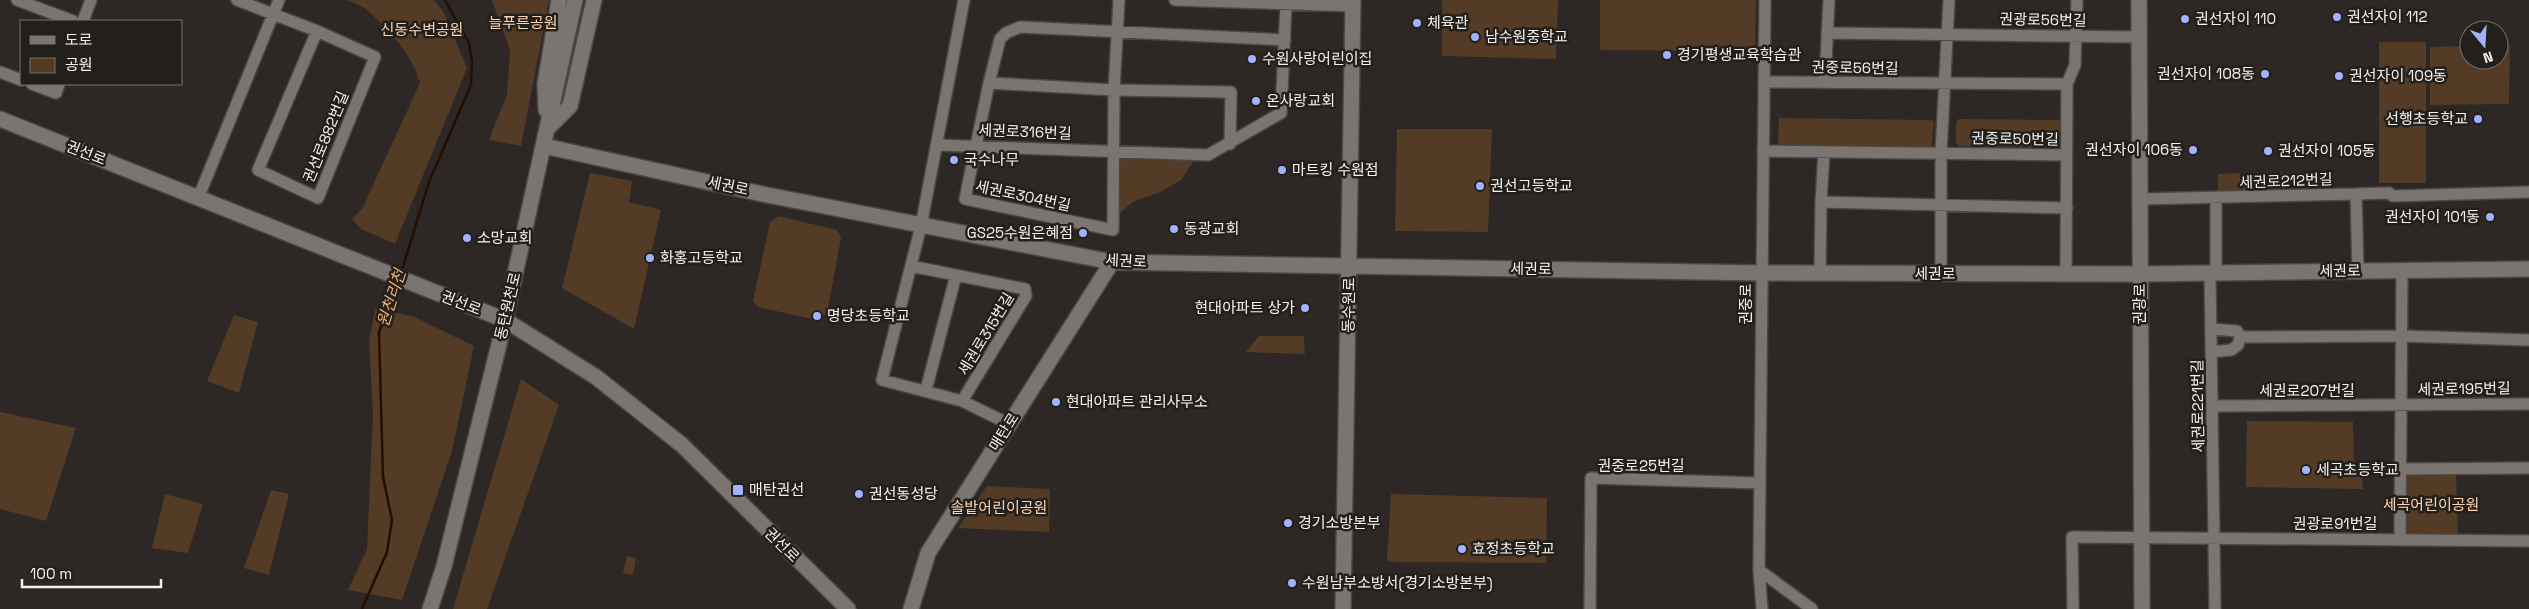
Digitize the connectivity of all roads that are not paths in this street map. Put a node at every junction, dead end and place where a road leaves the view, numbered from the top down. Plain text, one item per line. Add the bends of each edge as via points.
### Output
1 (18, 0) edge
2 (91, 0) edge
3 (237, 0) edge
4 (278, 0) edge
5 (560, 0) edge
6 (575, 0) edge
7 (594, 0) edge
8 (964, 0) edge
9 (1119, 0) edge
10 (1175, 0) edge
11 (1765, 0) edge
12 (1829, 0) edge
13 (1949, 0) edge
14 (2077, 0) edge
15 (2139, 0) edge
16 (1201, 1) edge
17 (1353, 3) edge
18 (1286, 4) junction
19 (274, 15) junction
20 (70, 20) edge
21 (84, 20) edge
22 (317, 31) junction
23 (1117, 33) junction
24 (1827, 33) junction
25 (1948, 34) junction
26 (2076, 36) junction
27 (2138, 37) junction
28 (1284, 40) junction
29 (0, 72) edge
30 (20, 80) edge
31 (1764, 82) junction
32 (1825, 82) junction
33 (990, 83) junction
34 (2067, 84) junction
35 (35, 85) edge
36 (59, 85) edge
37 (1946, 85) junction
38 (1114, 90) junction
39 (0, 119) edge
40 (548, 129) junction
41 (1230, 144) junction
42 (936, 145) junction
43 (544, 146) junction
44 (976, 146) junction
45 (1113, 150) junction
46 (1763, 151) junction
47 (1824, 152) junction
48 (1941, 153) junction
49 (2066, 155) junction
50 (2529, 192) edge
51 (2356, 194) junction
52 (199, 196) junction
53 (2216, 198) junction
54 (2140, 200) junction
55 (1821, 202) junction
56 (1941, 205) junction
57 (2067, 208) junction
58 (921, 226) junction
59 (1112, 262) junction
60 (1349, 265) junction
61 (911, 266) junction
62 (2529, 269) edge
63 (2402, 270) junction
64 (2358, 271) junction
65 (1762, 273) junction
66 (2213, 273) junction
67 (1820, 274) junction
68 (1941, 274) junction
69 (2066, 274) junction
70 (2140, 274) junction
71 (956, 275) junction
72 (505, 320) junction
73 (2212, 329) junction
74 (2402, 336) junction
75 (2240, 337) junction
76 (2529, 340) edge
77 (2212, 352) junction
78 (926, 390) junction
79 (962, 401) junction
80 (2529, 404) edge
81 (2400, 405) junction
82 (2213, 406) junction
83 (1010, 424) junction
84 (2529, 468) edge
85 (2400, 469) junction
86 (1760, 483) junction
87 (2141, 538) junction
88 (2215, 538) junction
89 (2400, 540) junction
90 (2529, 542) edge
91 (1759, 570) junction
92 (430, 609) edge
93 (848, 609) edge
94 (911, 609) edge
95 (1343, 609) edge
96 (1590, 609) edge
97 (1762, 609) edge
98 (1812, 609) edge
99 (2072, 609) edge
100 (2142, 609) edge
101 (2215, 609) edge

1 - 20 street
2 - 21 street
3 - 19 street
4 - 19 street
5 - 40 street via 545,84
6 - 40 street, 동탄원천로
7 - 40 street via 570,106
8 - 42 street
9 - 23 street, 세권로304번길
10 - 16 street
11 - 31 street, 권중로
12 - 24 street
13 - 25 street
14 - 26 street
15 - 27 street, 권광로
16 - 18 street
17 - 18 street
17 - 60 street, 동수원로
18 - 28 street
19 - 22 street, 권선로882번길
19 - 52 street
22 - 22 street, 권선로882번길 via 376,57 318,198 258,170
23 - 28 street, 세권로304번길
23 - 33 street, 세권로304번길 via 1020,27 1006,33 1000,40
23 - 38 street, 세권로304번길
24 - 25 street, 권광로56번길
24 - 32 street
25 - 26 street, 권광로56번길
25 - 37 street
26 - 27 street, 권광로56번길
26 - 34 street via 2075,65
27 - 54 street, 권광로
28 - 41 street via 1281,112
29 - 30 street
31 - 32 street, 권중로56번길
31 - 46 street, 권중로
32 - 37 street, 권중로56번길
33 - 38 street
33 - 44 street, 세권로304번길
34 - 37 street, 권중로56번길
34 - 49 street
35 - 36 street via 56,92
37 - 48 street
38 - 41 street via 1231,92
38 - 45 street, 세권로304번길
39 - 52 street, 권선로
40 - 43 street, 동탄원천로
41 - 45 street via 1208,155
42 - 44 street, 세권로316번길
42 - 58 street
43 - 58 street, 세권로
43 - 72 street, 동탄원천로
44 - 45 street, 세권로316번길
44 - 45 street, 세권로304번길 via 965,199 1113,230
46 - 47 street, 권중로50번길
46 - 65 street, 권중로
47 - 48 street, 권중로50번길
47 - 55 street
48 - 49 street, 권중로50번길
48 - 56 street
49 - 57 street, 권중로50번길
50 - 51 street, 세권로212번길
51 - 53 street, 세권로212번길
51 - 64 street
52 - 72 street, 권선로
53 - 54 street, 세권로212번길
53 - 66 street, 세권로221번길
54 - 70 street, 권광로
55 - 56 street
55 - 67 street
56 - 57 street
56 - 68 street
57 - 69 street, 권중로50번길
58 - 59 street, 세권로
58 - 61 street
59 - 60 street, 세권로
59 - 83 street, 매탄로
60 - 65 street, 세권로
60 - 95 street, 동수원로
61 - 71 street, 세권로315번길
61 - 78 street via 882,380
62 - 63 street, 세권로
63 - 64 street, 세권로
63 - 74 street
64 - 66 street, 세권로
65 - 67 street, 세권로
65 - 86 street, 권중로
66 - 70 street, 세권로
66 - 73 street, 세권로221번길
67 - 68 street, 세권로
68 - 69 street, 세권로
69 - 70 street, 세권로
70 - 87 street, 권광로
71 - 78 street, 세권로315번길
71 - 79 street, 세권로315번길 via 1025,289 1026,296
72 - 92 street, 동탄원천로 via 444,566
72 - 93 street, 권선로 via 596,377 654,421
73 - 75 street via 2236,331
73 - 77 street, 세권로221번길
74 - 75 street
74 - 76 street
74 - 81 street
75 - 77 street via 2238,346 2231,350
77 - 82 street, 세권로221번길
78 - 79 street
79 - 83 street
80 - 81 street, 세권로195번길
81 - 82 street, 세권로207번길
81 - 85 street
82 - 88 street, 세권로221번길
83 - 94 street, 매탄로 via 928,553
84 - 85 street
85 - 89 street
86 - 91 street, 권중로
86 - 96 street, 권중로25번길 via 1591,478
87 - 88 street, 권광로91번길
87 - 99 street, 권광로91번길 via 2072,537
87 - 100 street, 권광로
88 - 89 street, 권광로91번길
88 - 101 street, 세권로221번길
89 - 90 street, 권광로91번길
91 - 97 street, 권중로
91 - 98 street

